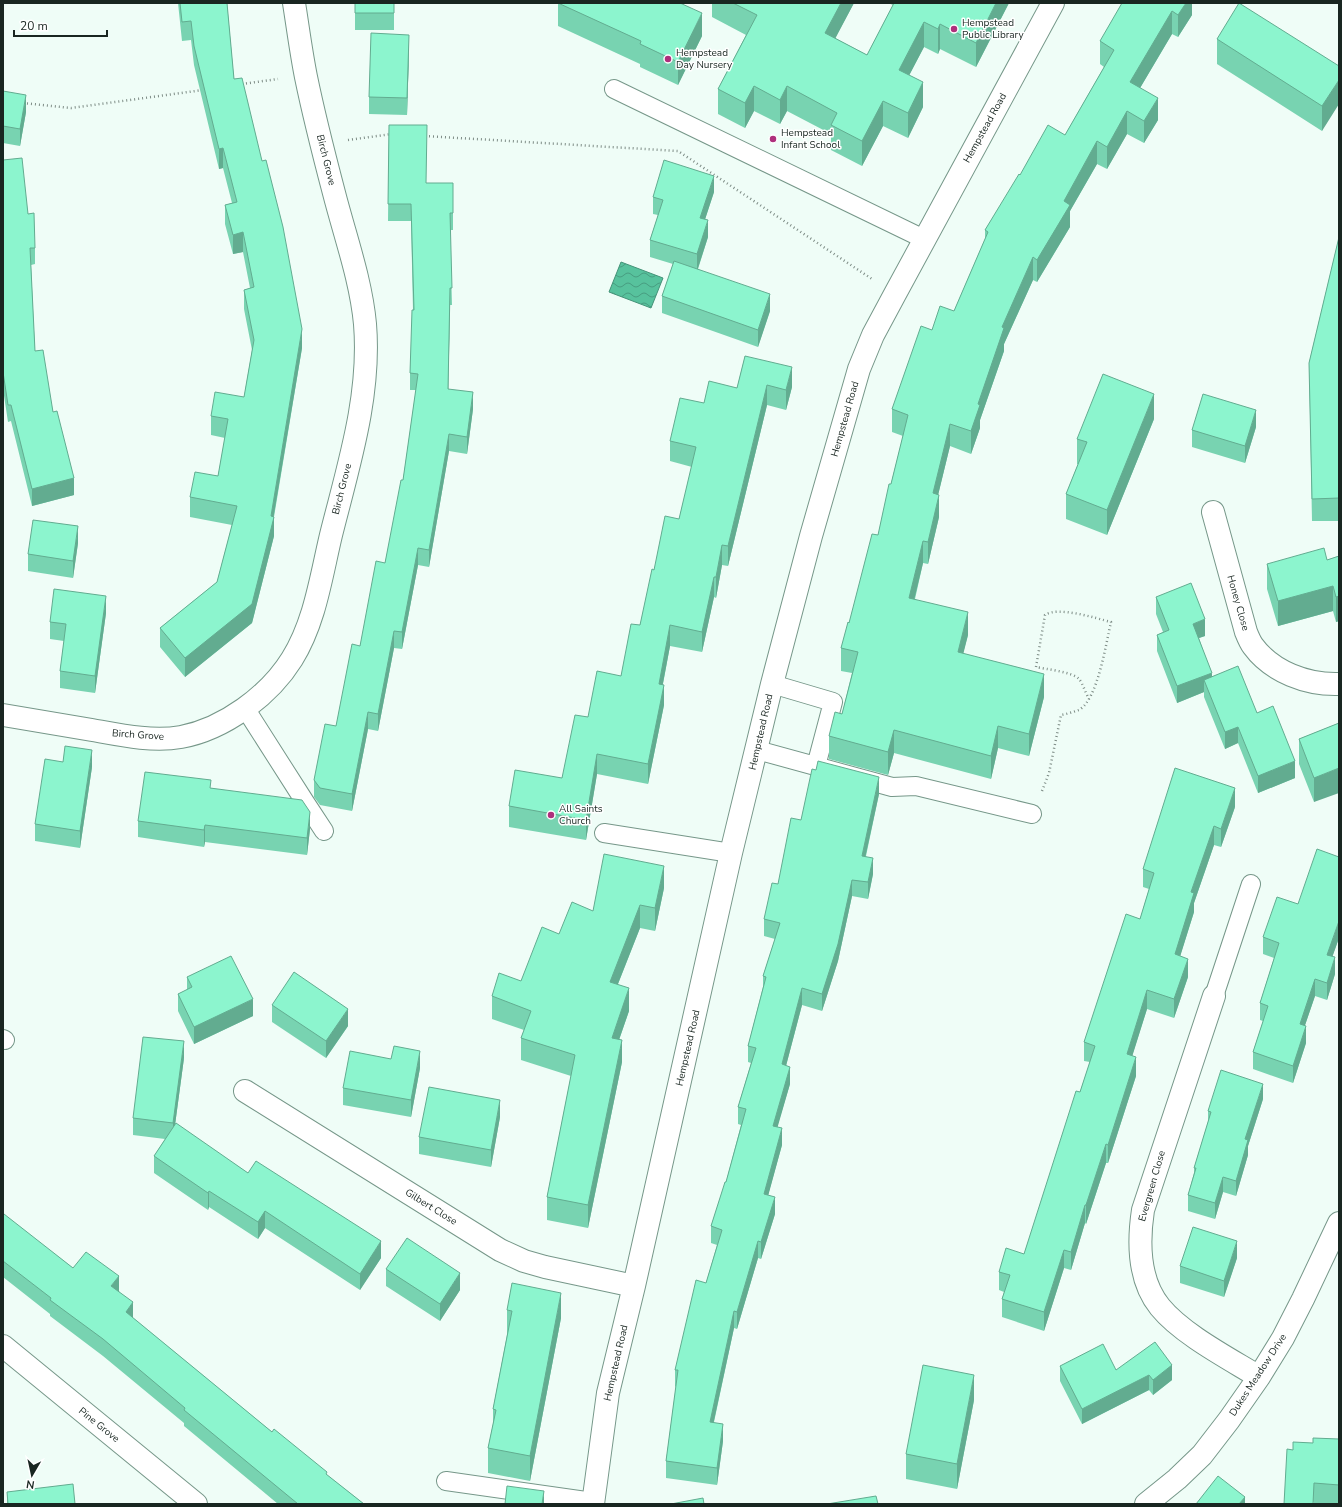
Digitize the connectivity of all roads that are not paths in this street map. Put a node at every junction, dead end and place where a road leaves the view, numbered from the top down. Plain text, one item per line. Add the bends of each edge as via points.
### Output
1 (294, 3) edge
2 (1053, 3) edge
3 (614, 89) dead end
4 (924, 239) junction
5 (1213, 512) dead end
6 (772, 684) junction
7 (1339, 684) edge
8 (245, 708) junction
9 (3, 715) edge
10 (757, 750) junction
11 (816, 766) junction
12 (1032, 814) road end
13 (324, 830) dead end
14 (604, 834) dead end
15 (732, 853) junction
16 (1251, 884) dead end
17 (1214, 996) joint
18 (245, 1091) dead end
19 (1339, 1223) edge
20 (634, 1286) junction
21 (3, 1346) edge
22 (1259, 1377) junction
23 (446, 1481) dead end
24 (593, 1503) edge
25 (196, 1504) edge
26 (1146, 1504) edge

1 - 8 street, Birch Grove via 321,144 361,297 366,347 361,405 352,449 314,606 303,639 278,678
2 - 4 street, Hempstead Road
3 - 4 lane
4 - 6 street, Hempstead Road via 873,335 859,369
5 - 7 street, Honey Close via 1246,632 1253,646 1280,670 1300,679
6 - 10 street, Hempstead Road
6 - 11 lane via 833,702
8 - 9 street, Birch Grove via 223,723 180,737 166,738 123,735
8 - 13 lane
10 - 11 lane
10 - 15 street, Hempstead Road
11 - 12 lane via 892,786 916,786
14 - 15 lane
15 - 20 street, Hempstead Road
16 - 17 lane
17 - 22 street, Evergreen Close via 1143,1210 1140,1250 1143,1272 1159,1306 1176,1323 1211,1348
18 - 20 street, Gilbert Close via 500,1250 545,1267
19 - 22 street, Dukes Meadow Drive via 1300,1306
20 - 24 street, Hempstead Road via 608,1393
21 - 25 street, Pine Grove
22 - 26 street, Dukes Meadow Drive via 1202,1455
23 - 24 lane

